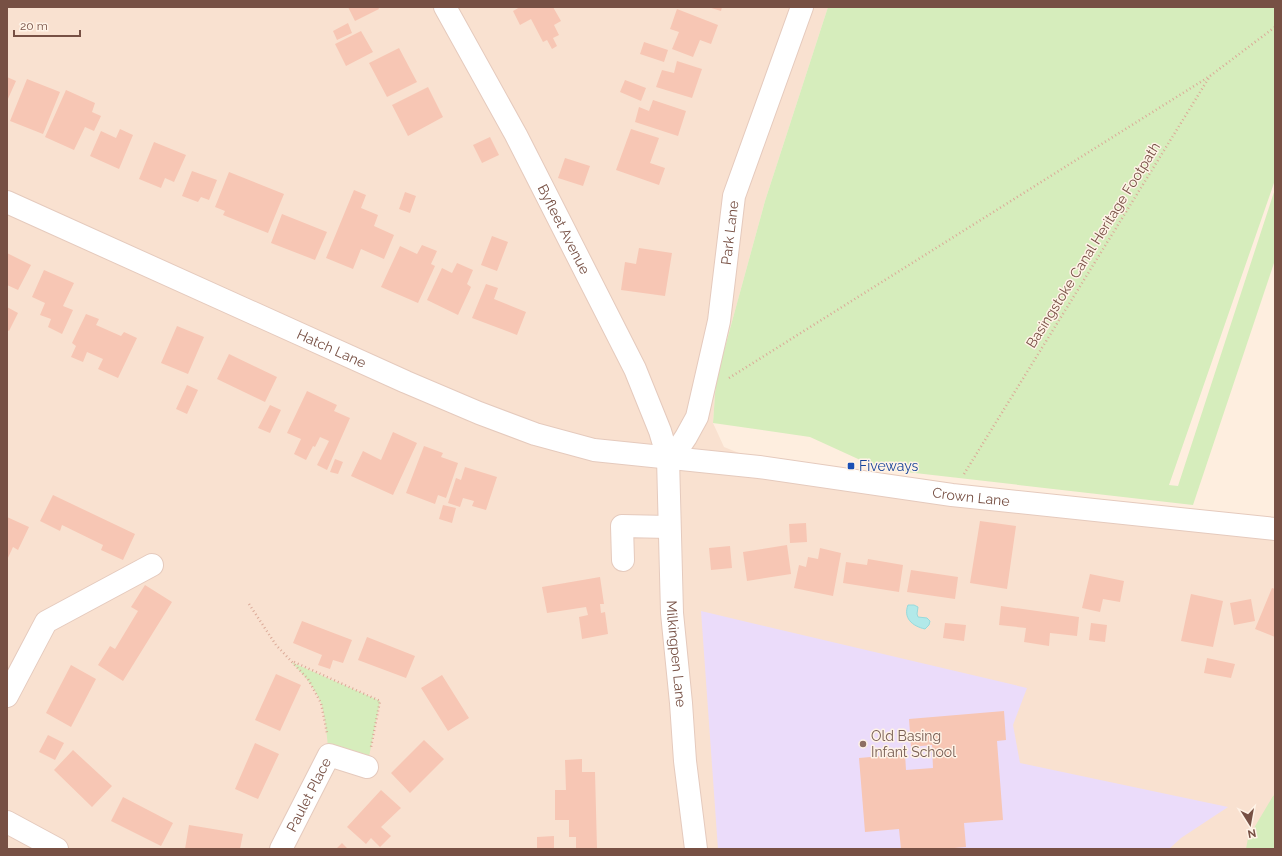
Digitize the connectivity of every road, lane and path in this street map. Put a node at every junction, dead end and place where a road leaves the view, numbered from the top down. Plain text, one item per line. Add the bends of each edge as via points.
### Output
1 (444, 7) edge
2 (802, 7) edge
3 (1275, 27) edge
4 (1210, 76) junction
5 (7, 202) edge
6 (725, 380) dead end
7 (668, 458) junction
8 (952, 495) junction
9 (669, 527) junction
10 (1275, 529) edge
11 (623, 560) dead end
12 (152, 565) dead end
13 (249, 604) dead end
14 (292, 662) junction
15 (7, 696) edge
16 (329, 755) junction
17 (367, 767) joint
18 (7, 822) edge
19 (57, 849) edge
20 (281, 849) edge
21 (696, 849) edge

1 - 7 street, Byfleet Avenue via 516,135 640,380
2 - 7 street, Park Lane via 734,196 719,321 697,416 678,449
3 - 4 path, Basingstoke Canal Heritage Footpath
4 - 6 path
4 - 8 path, Basingstoke Canal Heritage Footpath via 973,457
5 - 7 street, Hatch Lane via 398,379 479,413 535,434 594,450
7 - 8 street, Crown Lane via 759,467
7 - 9 street, Milkingpen Lane
8 - 10 street, Crown Lane
9 - 11 street via 622,526
9 - 21 street, Milkingpen Lane via 672,613 682,703 685,761
12 - 15 street via 46,622
13 - 14 path via 276,645
14 - 16 path via 308,679 321,703
14 - 17 path via 380,701
16 - 17 street, Paulet Place
16 - 20 street, Paulet Place
18 - 19 street

